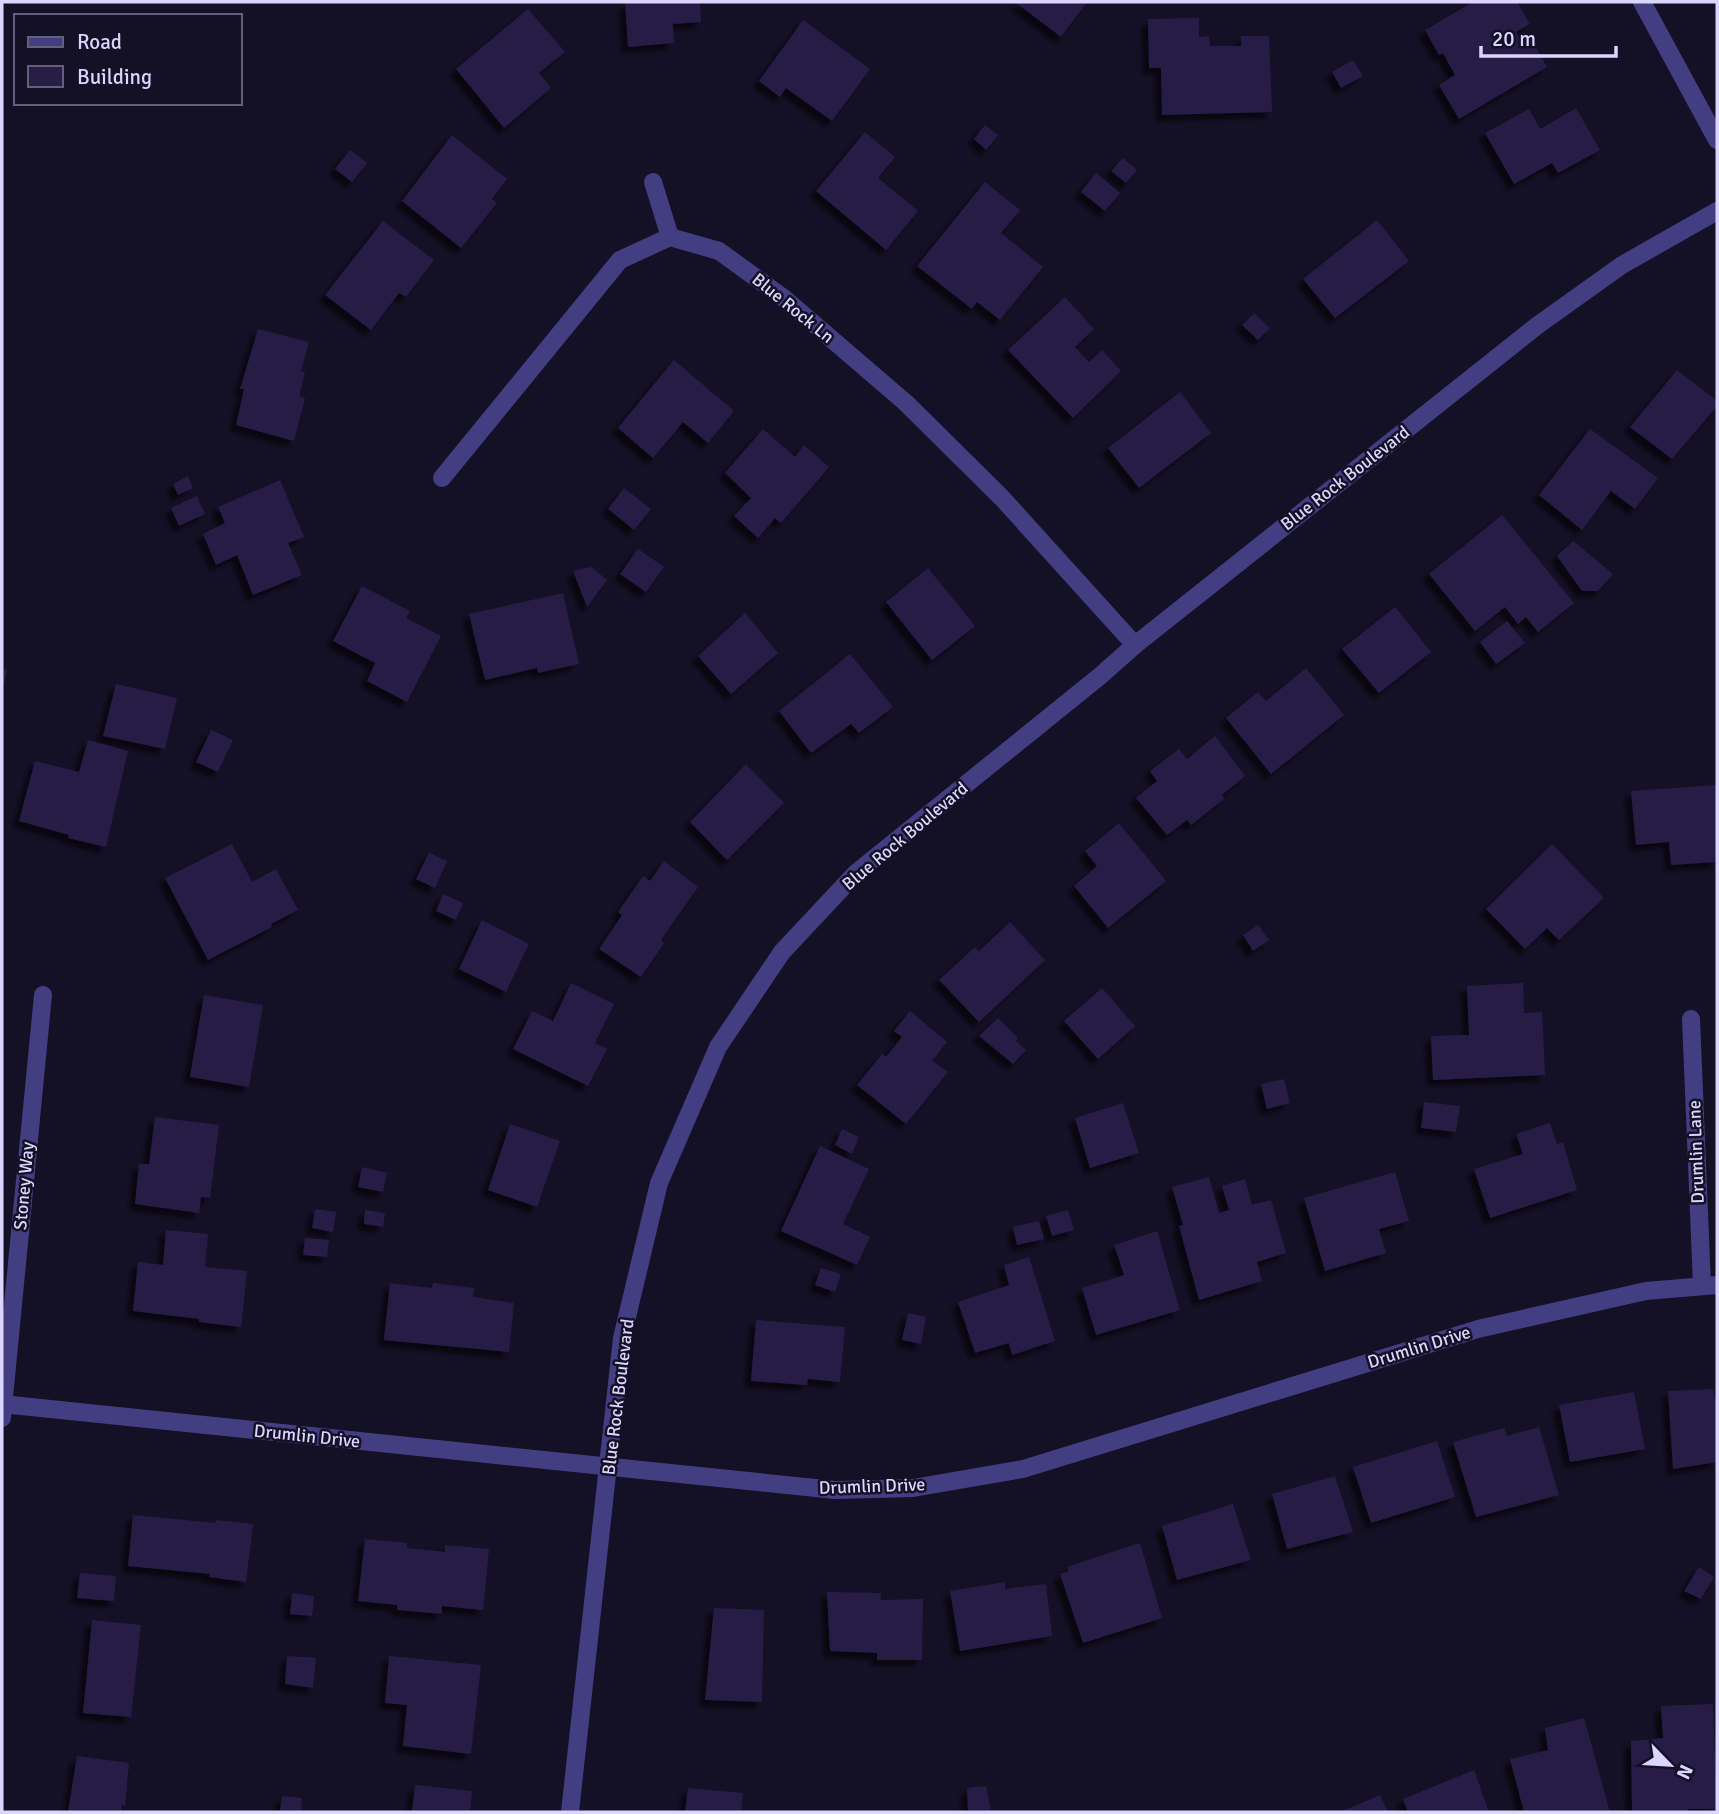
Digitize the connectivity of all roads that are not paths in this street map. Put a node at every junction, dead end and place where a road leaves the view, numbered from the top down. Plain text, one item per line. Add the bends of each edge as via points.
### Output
1 (1642, 2) edge
2 (1717, 140) edge
3 (653, 182) dead end
4 (1717, 211) edge
5 (670, 237) junction
6 (442, 478) dead end
7 (1135, 645) junction
8 (43, 995) dead end
9 (1691, 1018) dead end
10 (1709, 1285) edge
11 (2, 1409) edge
12 (609, 1467) junction
13 (570, 1812) edge

1 - 2 street
3 - 5 street
4 - 7 street, Blue Rock Boulevard via 1622,265 1538,325
5 - 6 street via 621,260
5 - 7 street, Blue Rock Ln via 719,251 786,299 906,403 1002,498
7 - 12 street, Blue Rock Boulevard via 856,873 782,952 718,1047 659,1183 622,1338
8 - 11 street, Stoney Way
9 - 10 street, Drumlin Lane
10 - 12 street, Drumlin Drive via 1646,1291 1478,1329 1023,1469 927,1485 835,1490
11 - 12 street, Drumlin Drive
12 - 13 street, Blue Rock Boulevard

